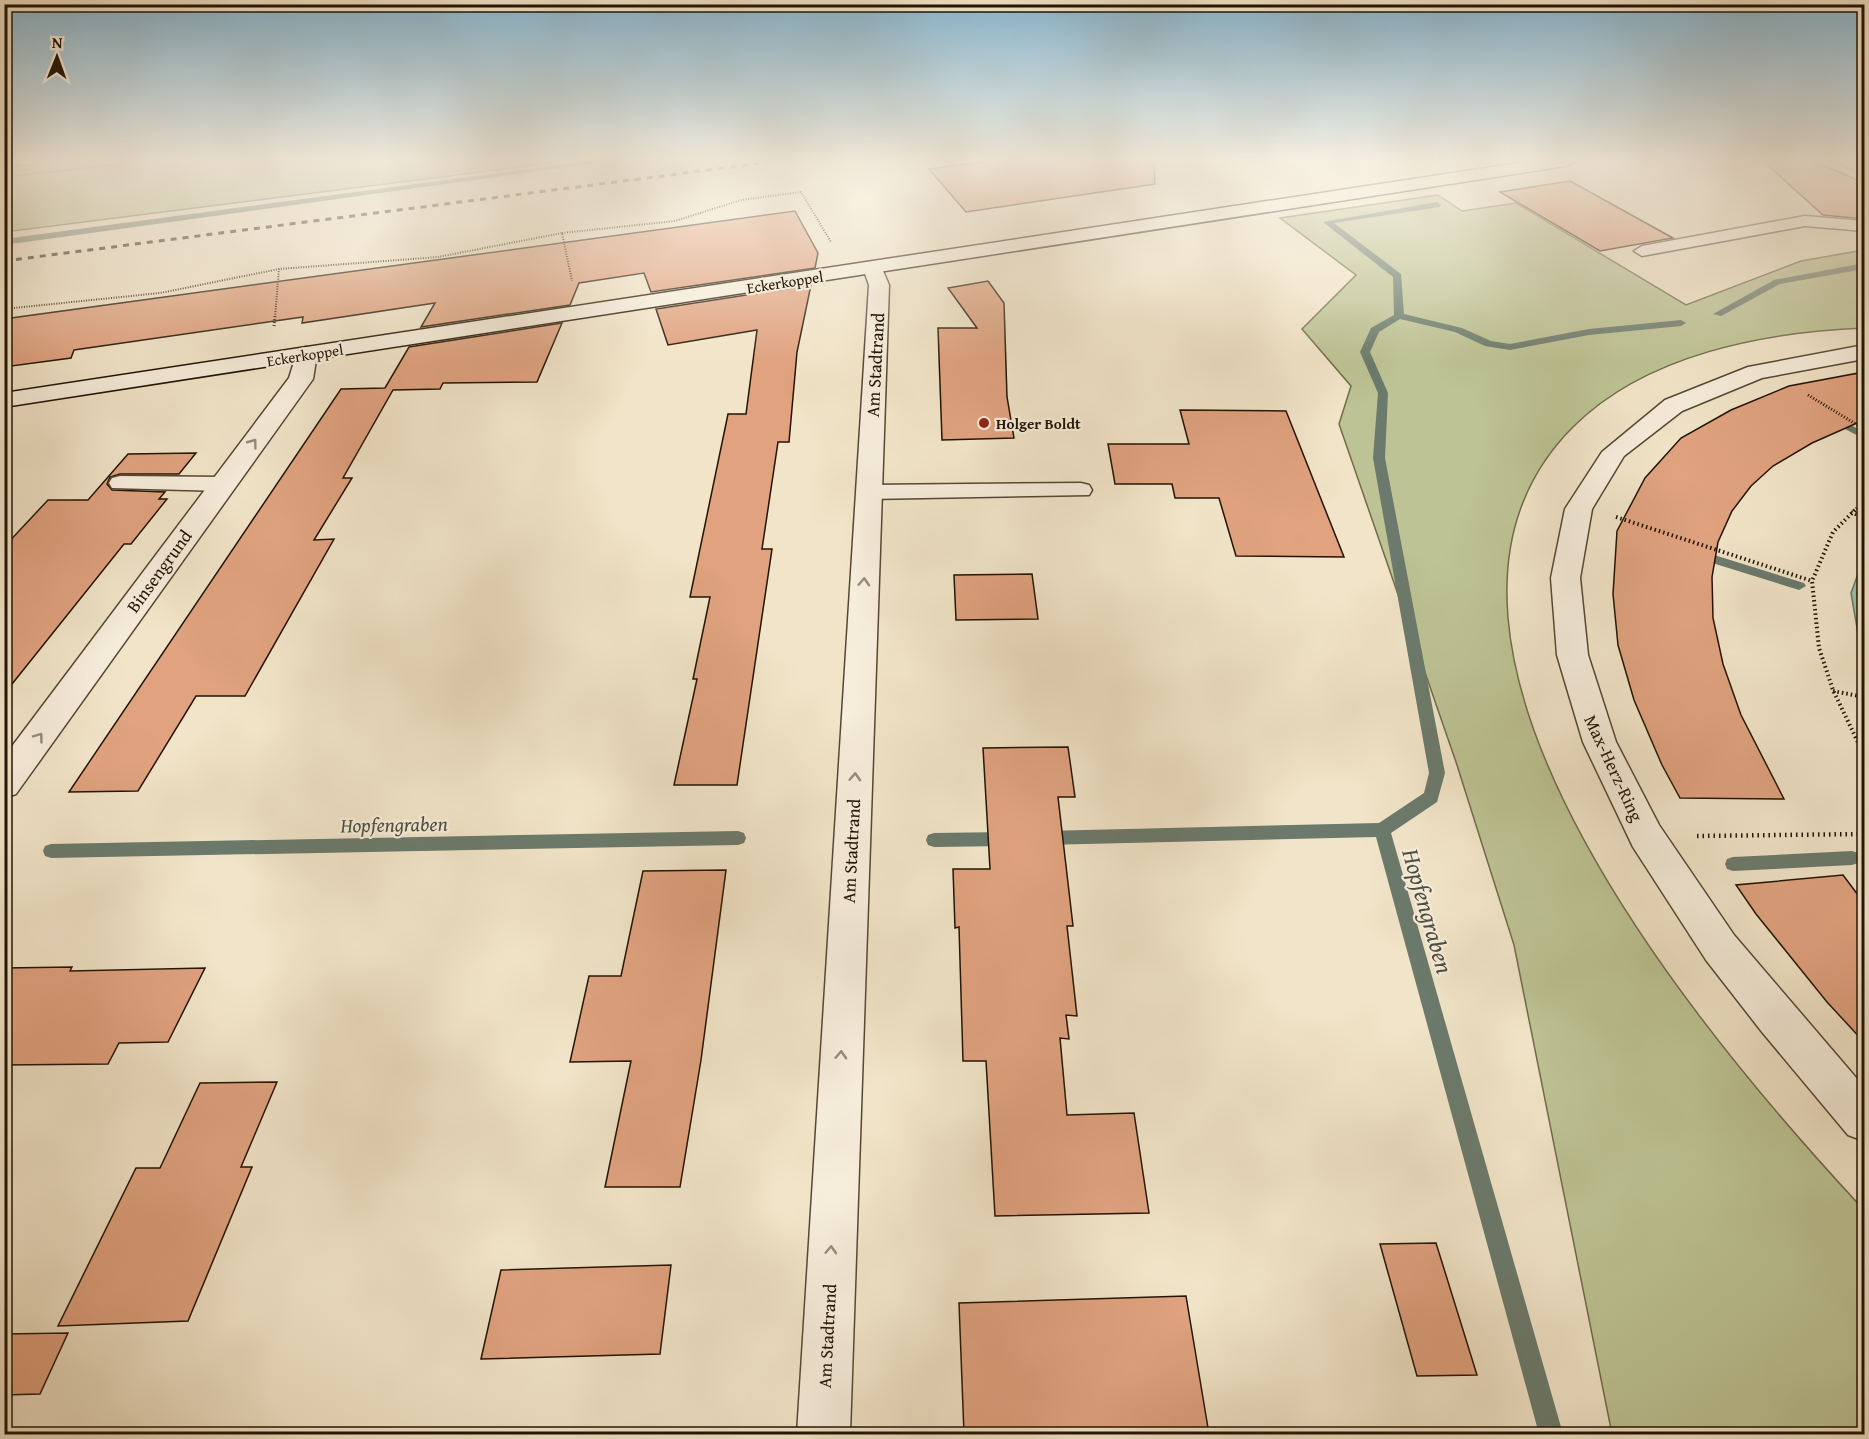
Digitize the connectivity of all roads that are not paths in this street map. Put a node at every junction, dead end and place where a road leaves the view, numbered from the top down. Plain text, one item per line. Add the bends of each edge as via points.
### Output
1 (1132, 228) edge
2 (1765, 228) edge
3 (1642, 251) dead end
4 (861, 270) junction
5 (1864, 352) edge
6 (306, 354) junction
7 (4, 400) edge
8 (120, 483) dead end
9 (223, 484) junction
10 (1081, 490) dead end
11 (869, 492) junction
12 (4, 784) edge
13 (1864, 1119) edge
14 (823, 1434) edge

1 - 4 street, Eckerkoppel
2 - 3 lane
4 - 6 street, Eckerkoppel
4 - 11 street, Am Stadtrand via 879,285
5 - 13 street, Max-Herz-Ring via 1764,369 1695,392 1629,435 1603,463 1580,505 1570,536 1564,582 1567,635 1582,695 1607,762 1647,837 1701,922 1773,1015
6 - 7 street, Eckerkoppel
9 -> 6 street, Binsengrund via 301,379
8 - 9 lane
12 -> 9 street, Binsengrund
10 - 11 lane
14 -> 11 street, Am Stadtrand

